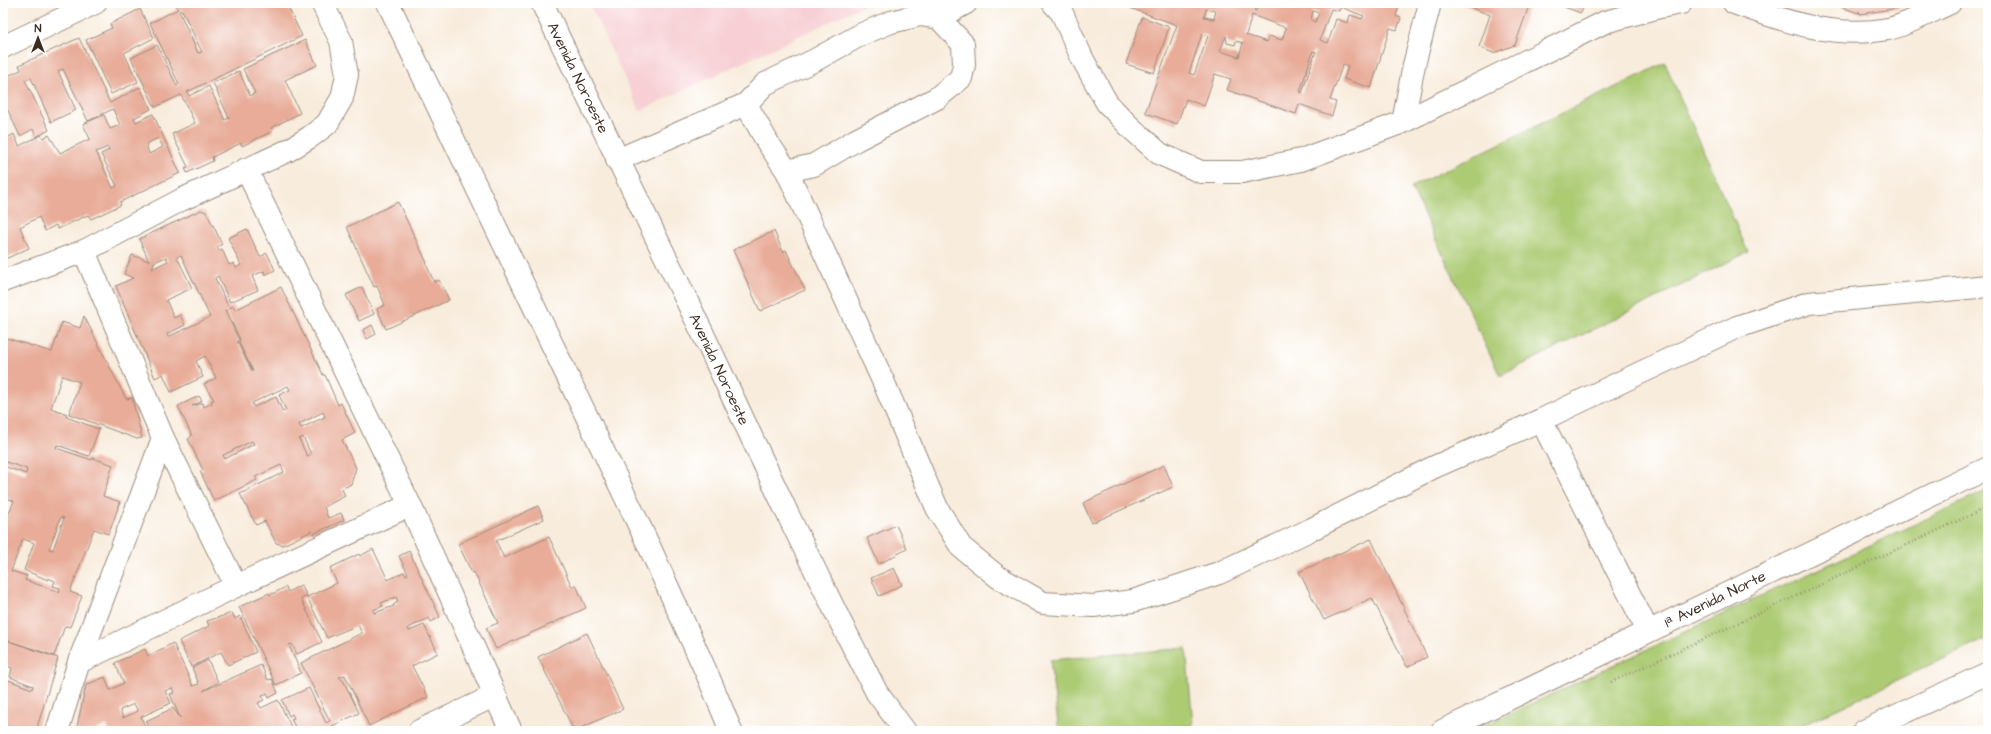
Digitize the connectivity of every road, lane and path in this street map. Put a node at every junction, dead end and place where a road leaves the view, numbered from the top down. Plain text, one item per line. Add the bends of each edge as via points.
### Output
1 (322, 3) edge
2 (388, 3) edge
3 (542, 3) edge
4 (966, 3) edge
5 (1430, 3) edge
6 (1681, 3) edge
7 (1734, 3) edge
8 (1950, 3) edge
9 (91, 4) edge
10 (1064, 6) edge
11 (939, 18) junction
12 (3, 47) edge
13 (746, 104) junction
14 (1403, 122) junction
15 (617, 160) junction
16 (246, 169) junction
17 (787, 171) junction
18 (84, 250) junction
19 (3, 281) edge
20 (1988, 286) edge
21 (1541, 420) junction
22 (163, 438) junction
23 (1988, 468) edge
24 (410, 506) junction
25 (1988, 507) edge
26 (236, 586) junction
27 (1648, 631) junction
28 (79, 662) junction
29 (1988, 673) edge
30 (1604, 685) dead end
31 (494, 696) junction
32 (57, 731) edge
33 (419, 731) edge
34 (512, 731) edge
35 (730, 731) edge
36 (905, 731) edge
37 (1442, 731) edge
38 (1864, 731) edge

1 - 16 street via 341,41 347,75 342,98 327,124 310,137
2 - 35 street via 643,533
3 - 15 street, Avenida Noroeste
4 - 11 street
5 - 14 street
6 - 14 street via 1605,22
7 - 8 street via 1776,18 1835,32 1889,29
9 - 12 street
10 - 14 street via 1082,58 1107,103 1160,154 1201,172 1242,172 1301,160
11 - 13 street via 920,15 892,22 862,34 765,84
11 - 17 street via 962,44 964,65 961,78 937,98 814,165
13 - 15 street
13 - 17 street
15 - 36 street, Avenida Noroeste via 847,634 877,693
16 - 18 street
16 - 24 street
17 - 21 street via 884,383 937,508 961,547 998,577 1043,603 1093,606 1133,601 1219,573 1432,468
18 - 19 street
18 - 22 street
20 - 21 street via 1809,303 1737,327
21 - 27 street
22 - 26 street
22 - 28 street
23 - 27 street, 1ᵃ Avenida Norte
24 - 26 street
24 - 31 street
25 - 30 path
26 - 28 street
27 - 37 street, 1ᵃ Avenida Norte
28 - 32 street
29 - 38 street
31 - 33 street
31 - 34 street

